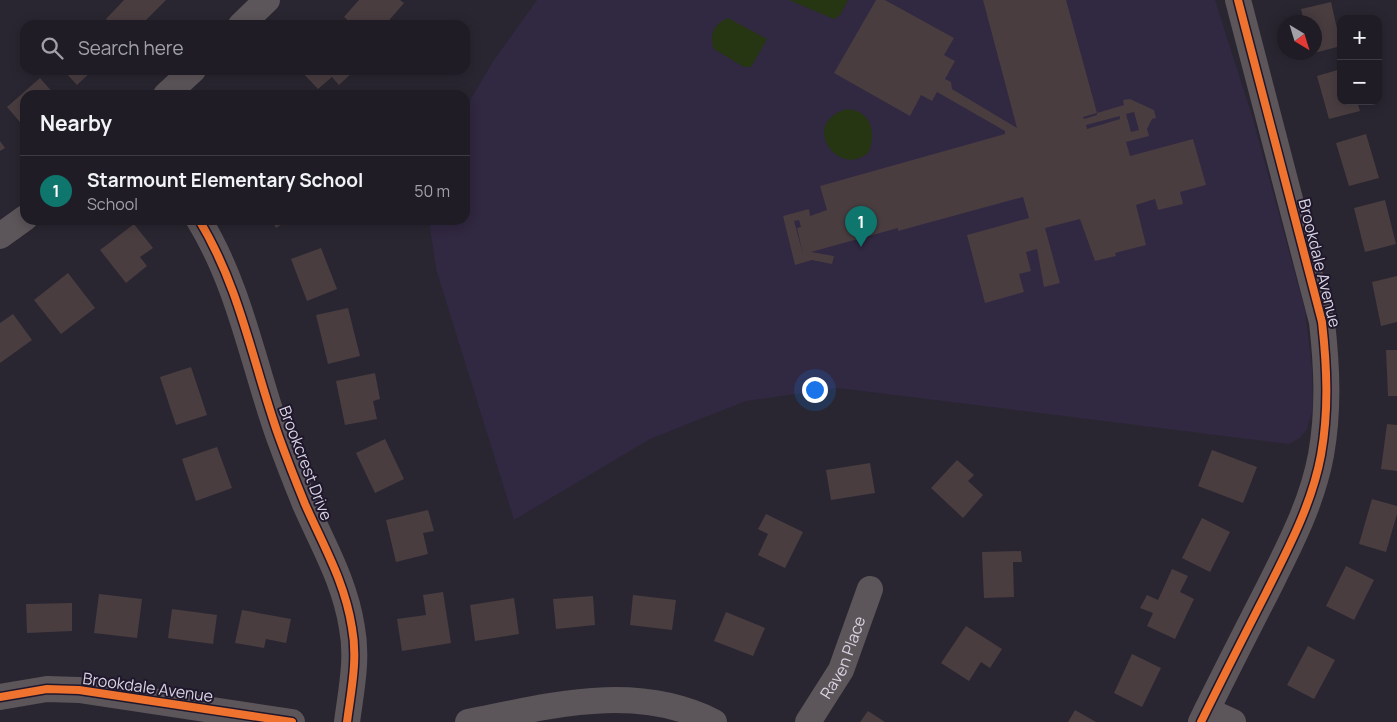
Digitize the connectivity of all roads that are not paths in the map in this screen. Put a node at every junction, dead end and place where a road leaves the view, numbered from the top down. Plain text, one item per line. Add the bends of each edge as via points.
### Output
1 (267, 0) edge
2 (1238, 0) edge
3 (246, 20) edge
4 (188, 75) edge
5 (171, 90) edge
6 (20, 222) edge
7 (203, 225) edge
8 (0, 236) edge
9 (870, 589) dead end
10 (0, 698) edge
11 (1204, 716) edge
12 (292, 722) edge
13 (347, 722) edge
14 (468, 722) edge
15 (714, 722) edge
16 (808, 722) edge
17 (1232, 722) edge

1 - 3 street
2 - 11 street, Brookdale Avenue via 1322,322 1328,368 1327,401 1313,490 1291,544
4 - 5 street
6 - 8 street
7 - 13 street, Brookcrest Drive via 233,287 279,436 346,595 354,653
9 - 16 street, Raven Place via 841,670
10 - 12 street, Brookdale Avenue via 47,689 79,690
11 - 17 street
14 - 15 street via 576,701 614,698 671,706

